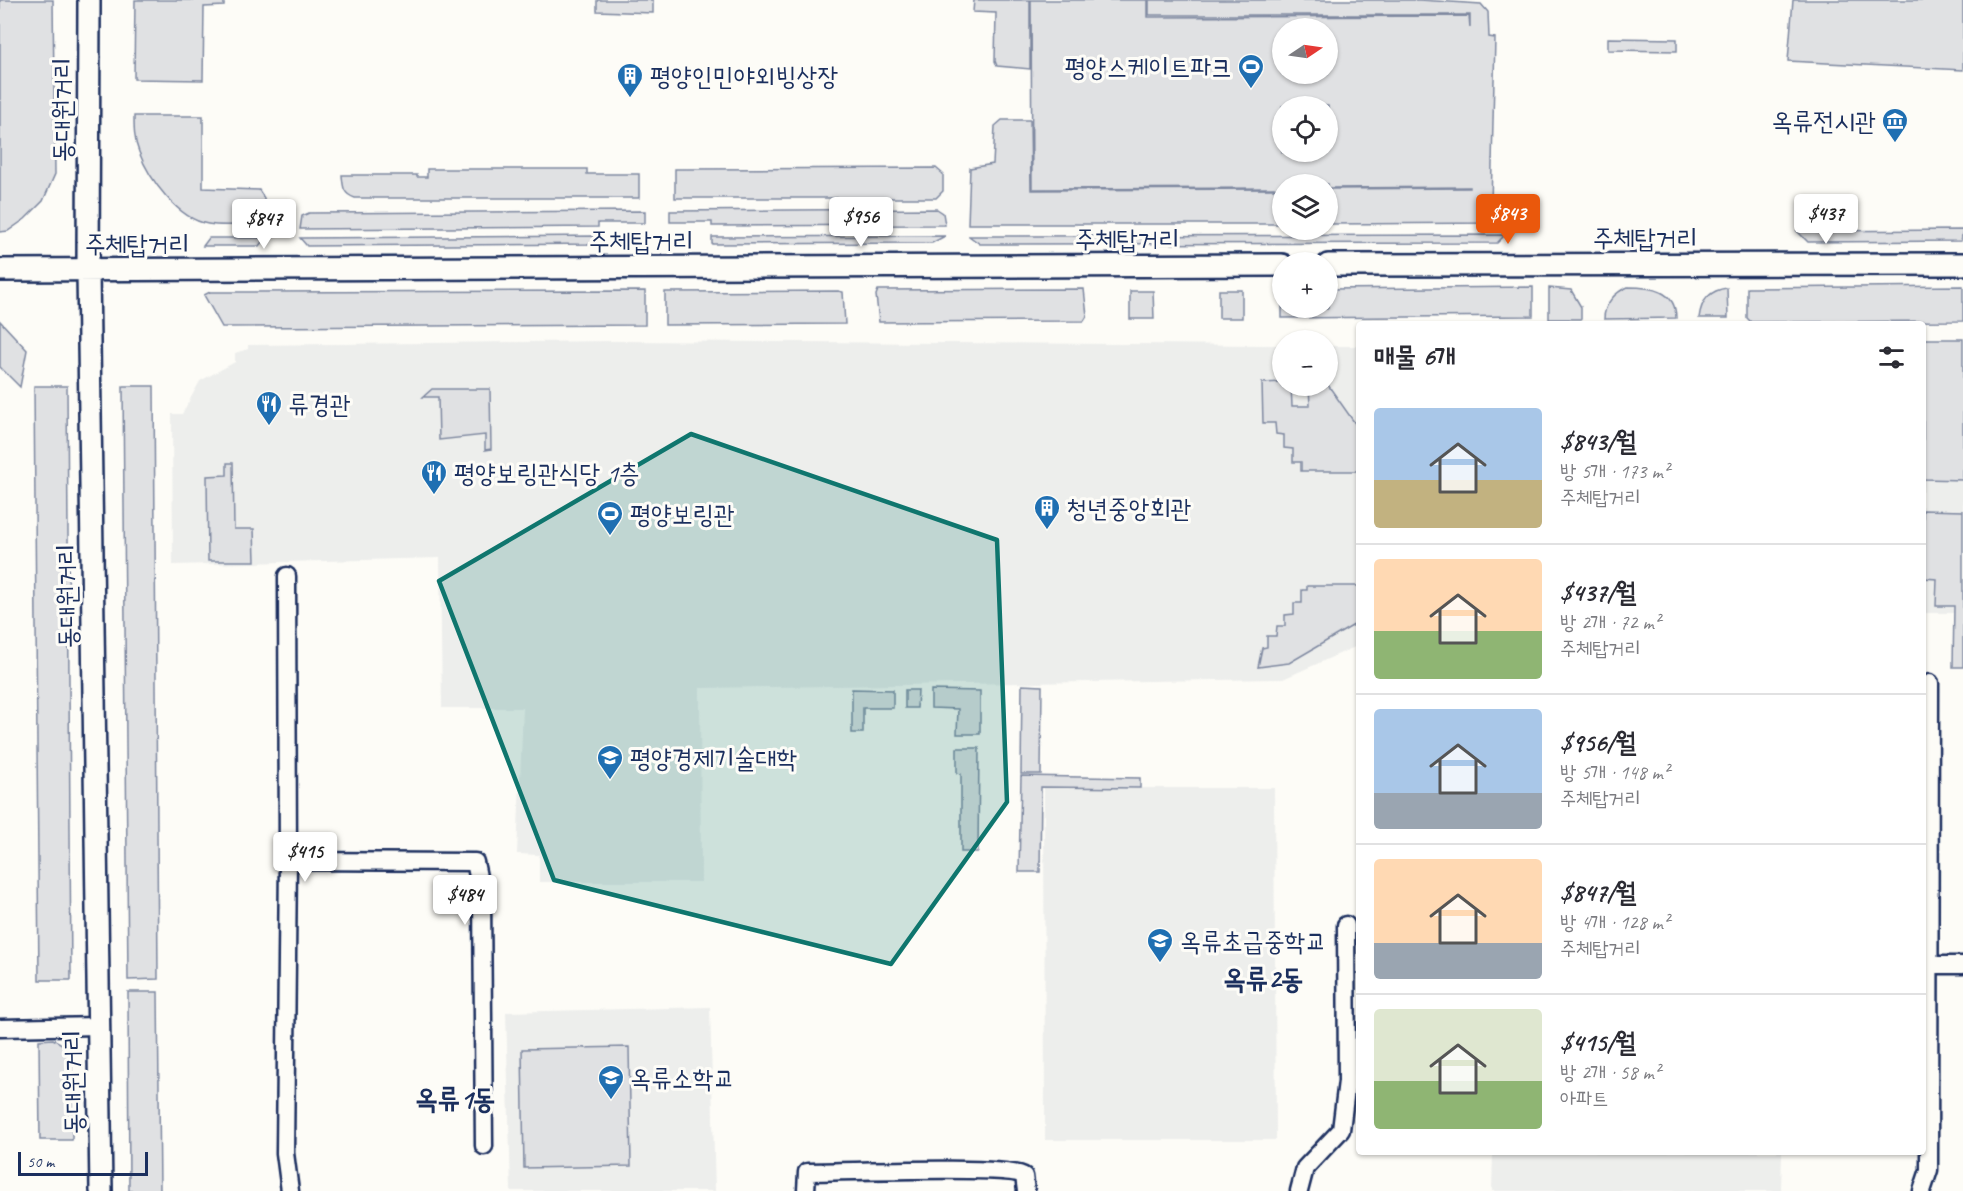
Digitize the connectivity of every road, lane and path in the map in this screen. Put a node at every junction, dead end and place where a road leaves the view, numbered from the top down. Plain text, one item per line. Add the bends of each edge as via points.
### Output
1 (89, 0) edge
2 (1963, 264) edge
3 (1272, 265) edge
4 (1338, 265) edge
5 (0, 270) edge
6 (88, 271) junction
7 (286, 576) dead end
8 (1930, 683) dead end
9 (288, 861) junction
10 (1346, 925) dead end
11 (1927, 965) junction
12 (1963, 965) edge
13 (99, 1026) junction
14 (0, 1028) edge
15 (484, 1146) dead end
16 (101, 1191) edge
17 (290, 1191) edge
18 (806, 1191) edge
19 (1026, 1191) edge
20 (1299, 1191) edge
21 (1922, 1191) edge

1 - 6 main road, 동대원거리
2 - 4 main road, 주체탑거리
3 - 6 main road, 주체탑거리
5 - 6 main road, 주체탑거리
6 - 13 main road, 동대원거리
7 - 9 street
8 - 11 street
9 - 15 street via 476,862 482,896
9 - 17 street via 285,1153
10 - 20 street via 1347,1081 1341,1130 1305,1167
11 - 12 street
11 - 21 street via 1929,1170
13 - 14 street
13 - 16 main road, 동대원거리
18 - 19 street via 807,1173 981,1170 1018,1171 1024,1176

